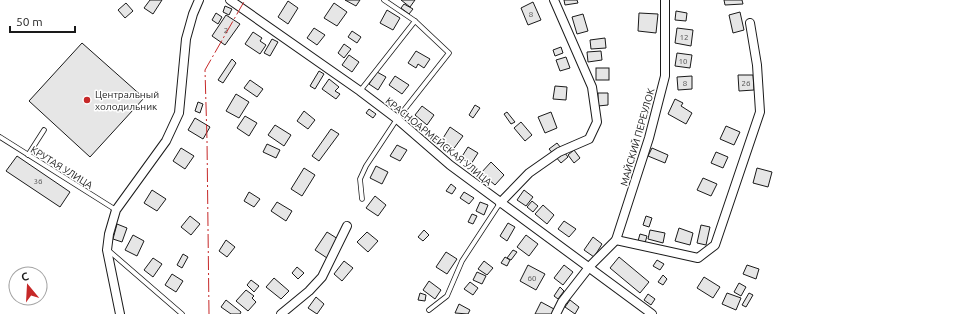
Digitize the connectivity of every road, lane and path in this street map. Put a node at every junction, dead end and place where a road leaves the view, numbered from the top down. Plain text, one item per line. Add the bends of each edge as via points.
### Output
1 (199, 0) edge
2 (230, 0) edge
3 (384, 0) edge
4 (554, 0) edge
5 (665, 0) edge
6 (415, 20) junction
7 (750, 23) dead end
8 (360, 90) junction
9 (397, 119) junction
10 (44, 130) dead end
11 (0, 138) edge
12 (28, 155) junction
13 (362, 199) dead end
14 (500, 203) junction
15 (116, 210) junction
16 (347, 226) dead end
17 (616, 240) junction
18 (107, 250) junction
19 (590, 266) junction
20 (429, 310) dead end
21 (120, 314) edge
22 (182, 314) edge
23 (281, 314) edge
24 (556, 314) edge
25 (652, 314) edge

1 - 15 street via 186,39 179,113 166,142
2 - 8 street, КРАСНОАРМЕЙСКАЯ УЛИЦА
3 - 6 lane
4 - 14 street via 592,87 597,122 589,139 560,152 529,174
5 - 17 street, МАЙСКИЙ ПЕРЕУЛОК via 665,76
6 - 8 lane
6 - 9 lane via 449,53
7 - 17 street via 757,65 760,112 715,245 698,258
8 - 9 street, КРАСНОАРМЕЙСКАЯ УЛИЦА
9 - 13 lane via 360,179
9 - 14 street, КРАСНОАРМЕЙСКАЯ УЛИЦА via 450,165
10 - 12 lane
11 - 12 lane, КРУТАЯ УЛИЦА
12 - 15 lane, КРУТАЯ УЛИЦА
14 - 19 street, КРАСНОАРМЕЙСКАЯ УЛИЦА
14 - 20 lane via 462,262 446,296
15 - 18 street via 108,234
16 - 23 street via 322,277
17 - 19 street, МАЙСКИЙ ПЕРЕУЛОК
18 - 21 street
18 - 22 lane
19 - 24 street, МАЙСКИЙ ПЕРЕУЛОК via 562,302
19 - 25 street, КРАСНОАРМЕЙСКАЯ УЛИЦА

